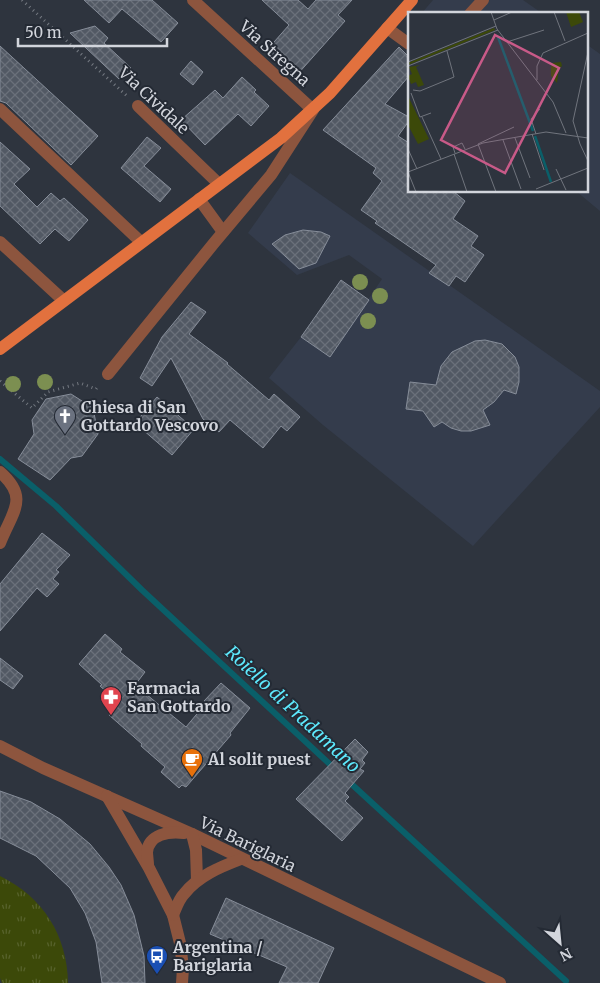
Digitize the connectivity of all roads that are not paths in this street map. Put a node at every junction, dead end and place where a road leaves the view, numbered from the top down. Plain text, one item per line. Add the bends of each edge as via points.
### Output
1 (192, 0) edge
2 (412, 0) edge
3 (483, 0) edge
4 (472, 12) edge
5 (387, 28) junction
6 (408, 43) edge
7 (138, 106) road end
8 (0, 109) edge
9 (313, 110) junction
10 (219, 184) junction
11 (198, 199) junction
12 (223, 232) junction
13 (0, 242) edge
14 (141, 242) junction
15 (63, 300) junction
16 (0, 349) edge
17 (108, 374) road end
18 (0, 472) edge
19 (0, 542) edge
20 (0, 746) edge
21 (107, 796) junction
22 (192, 834) junction
23 (241, 859) junction
24 (148, 868) junction
25 (197, 880) junction
26 (173, 915) junction
27 (476, 978) edge
28 (182, 983) edge
29 (500, 983) edge

1 - 9 street, Via Stregna
2 - 5 main road
3 - 4 street
5 - 6 street
5 - 9 main road
7 - 10 street, Via Cividale
8 - 14 street
9 - 10 main road
9 - 12 street via 271,175
10 - 11 main road
11 - 12 street
11 - 14 main road
12 - 17 street
13 - 15 street
14 - 15 main road
15 - 16 main road
18 - 19 street via 13,485 17,495 16,506
20 - 21 street, Via Bariglaria
21 - 22 street, Via Bariglaria
21 - 24 street
22 - 23 street, Via Bariglaria
22 - 24 street via 175,832 152,841 147,852
22 - 25 street
23 - 25 street
23 - 27 street, Via Bariglaria
24 - 26 street
25 - 26 street via 182,895
26 - 28 street via 180,943
27 - 29 street, Via Bariglaria

